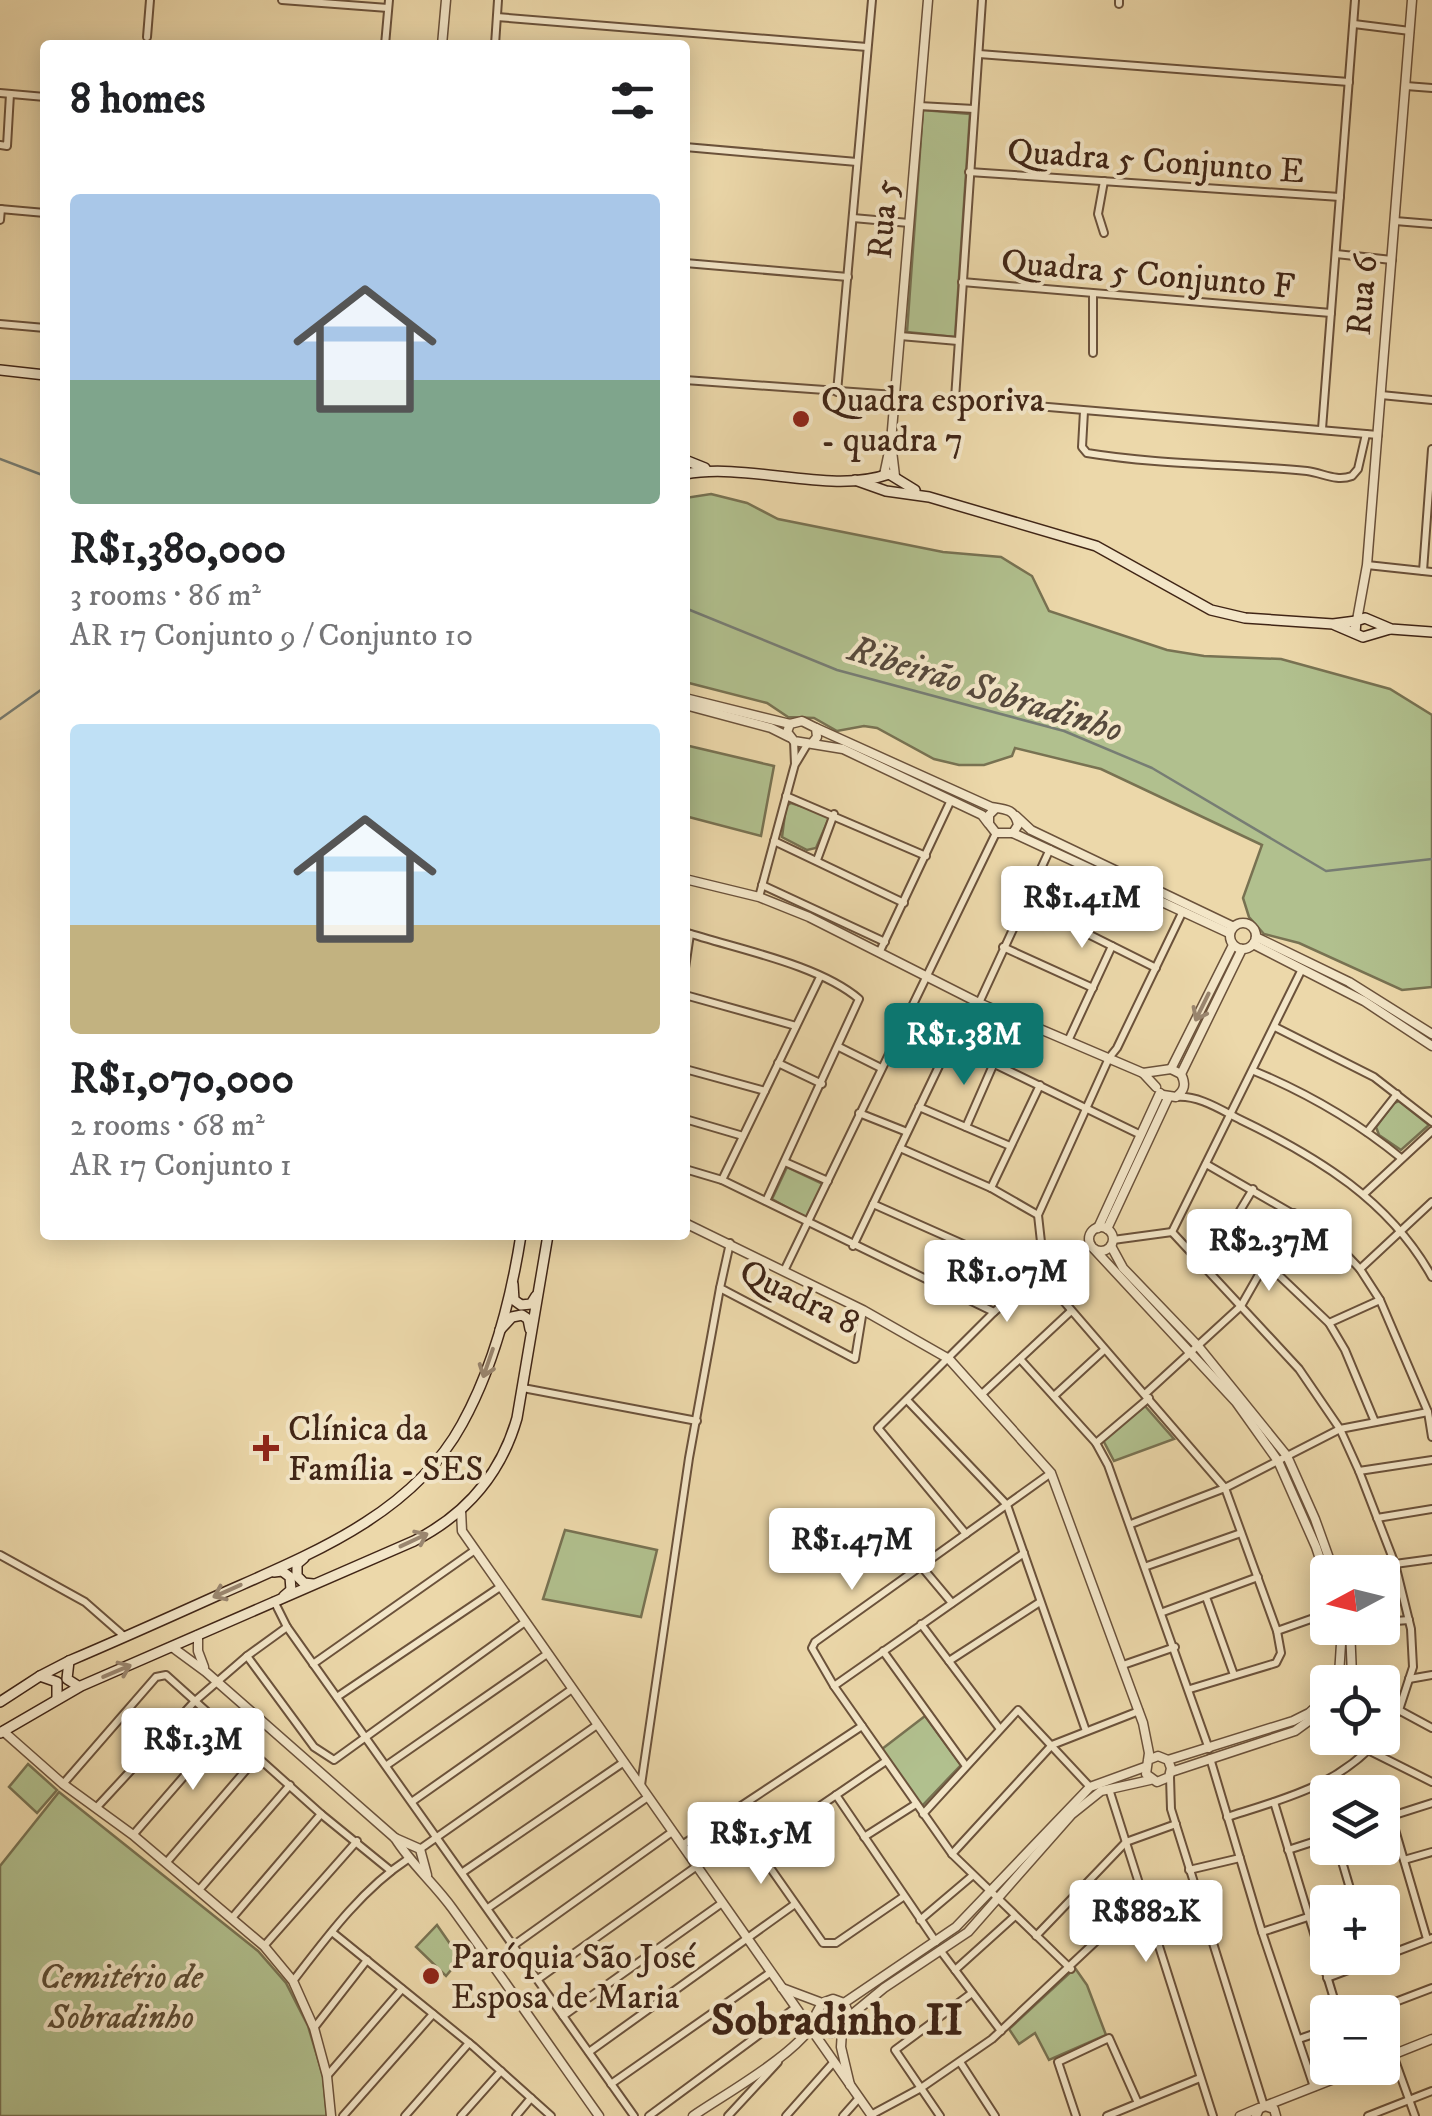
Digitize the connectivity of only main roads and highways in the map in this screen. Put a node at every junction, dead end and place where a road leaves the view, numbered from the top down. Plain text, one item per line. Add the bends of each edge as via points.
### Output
1 (0, 370) edge
2 (40, 374) edge
3 (690, 462) edge
4 (723, 472) junction
5 (690, 474) edge
6 (890, 476) junction
7 (855, 480) junction
8 (887, 490) junction
9 (929, 497) junction
10 (1365, 623) junction
11 (1333, 624) junction
12 (1432, 632) edge
13 (1355, 633) junction
14 (520, 1240) edge
15 (547, 1240) edge
16 (519, 1247) junction
17 (539, 1291) junction
18 (498, 1334) junction
19 (531, 1336) junction
20 (306, 1556) junction
21 (271, 1572) junction
22 (315, 1584) junction
23 (278, 1600) junction
24 (69, 1662) junction
25 (40, 1676) junction
26 (81, 1686) junction
27 (57, 1698) junction
28 (0, 1702) edge
29 (2, 1732) edge

1 - 2 main road
3 - 4 main road
4 - 5 main road
4 - 7 main road
6 - 7 main road
6 - 8 main road via 897,484
6 - 9 main road
7 - 8 main road
8 - 9 main road
9 - 11 main road via 1096,546 1210,610
10 - 11 main road
10 - 12 main road
10 - 13 main road
10 - 13 main road via 1363,638
11 - 13 main road
14 - 16 main road
15 - 17 main road
16 - 17 main road via 514,1300 532,1304
16 - 18 main road
17 - 19 main road
18 - 19 main road via 512,1317 522,1316
18 -> 20 main road via 461,1426 429,1470 392,1504
22 -> 19 main road via 442,1526 461,1510 509,1446
20 - 21 main road
20 - 22 main road via 297,1576
21 - 23 main road via 290,1577 290,1590
21 -> 24 main road
22 - 23 main road
26 -> 23 main road
24 - 25 main road
24 - 26 main road via 67,1680
25 - 27 main road via 57,1682
25 - 28 main road
26 - 27 main road
27 - 29 main road

